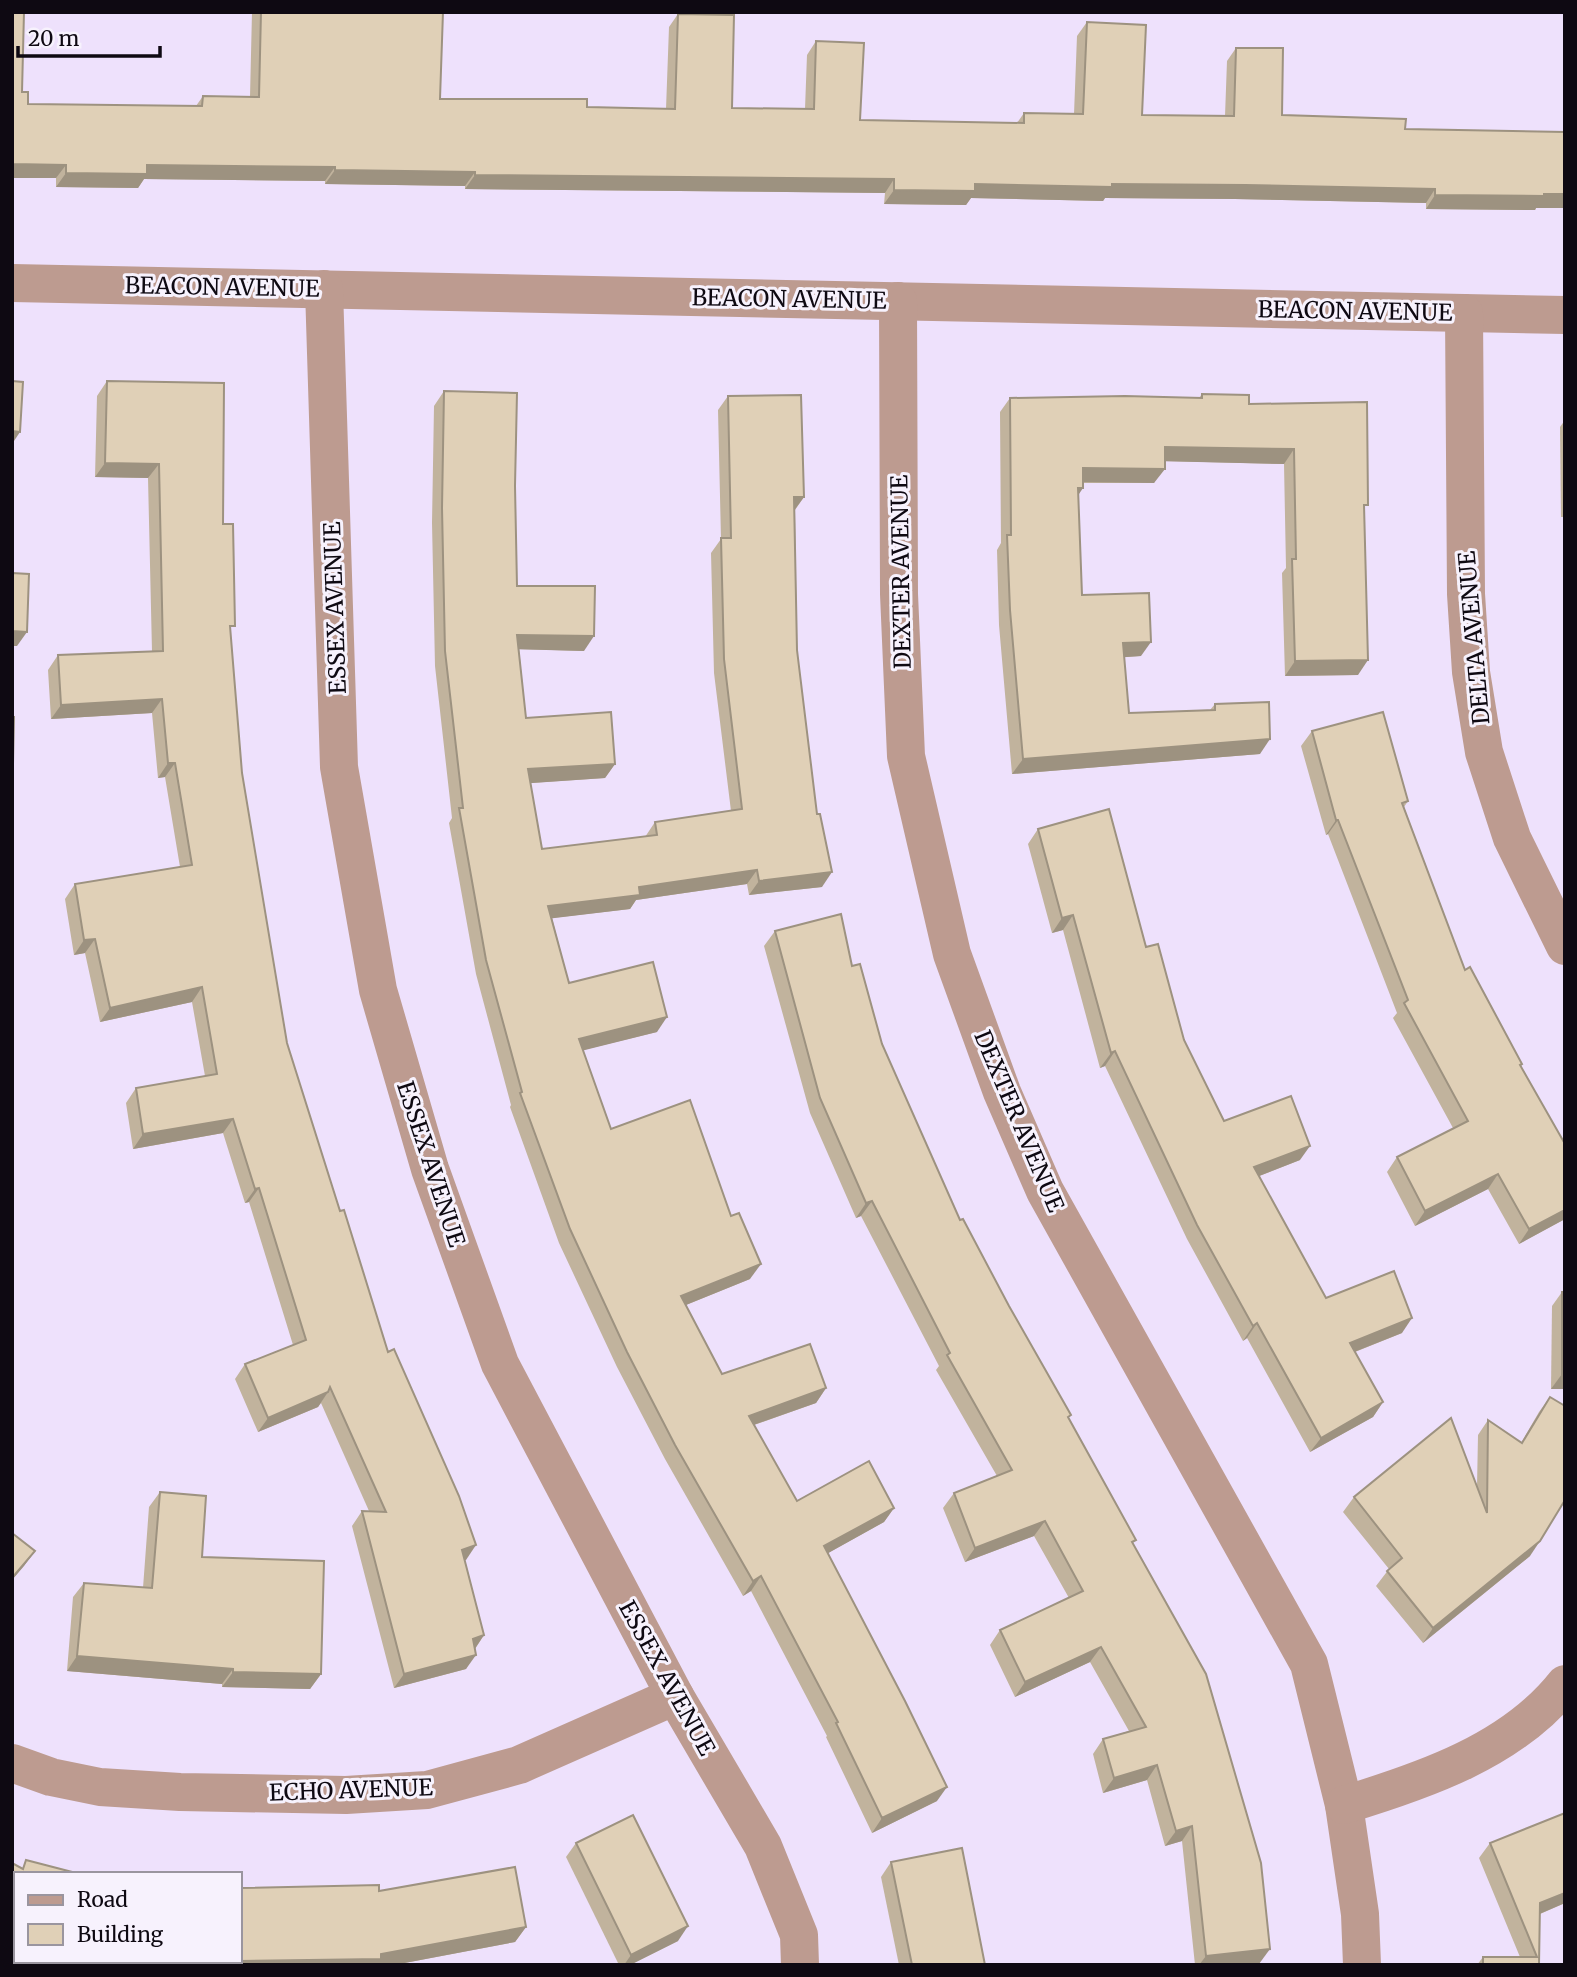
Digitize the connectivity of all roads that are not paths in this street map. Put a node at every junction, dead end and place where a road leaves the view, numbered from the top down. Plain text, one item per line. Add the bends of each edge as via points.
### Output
1 (12, 283) edge
2 (324, 289) junction
3 (898, 301) junction
4 (1464, 313) junction
5 (1565, 315) edge
6 (1565, 946) edge
7 (1565, 1684) edge
8 (675, 1696) junction
9 (12, 1763) edge
10 (1344, 1805) junction
11 (800, 1965) edge
12 (1362, 1965) edge

1 - 2 street, BEACON AVENUE
2 - 3 street, BEACON AVENUE
2 - 8 street, ESSEX AVENUE via 339,767 378,990 430,1169 500,1364
3 - 4 street, BEACON AVENUE
3 - 10 street, DEXTER AVENUE via 899,594 906,756 952,954 1002,1092 1045,1191 1309,1664
4 - 5 street, BEACON AVENUE
4 - 6 street, DELTA AVENUE via 1466,594 1484,752 1512,838
7 - 10 street via 1522,1725 1474,1756 1404,1787
8 - 9 street, ECHO AVENUE via 519,1765 426,1790 346,1795 100,1787
8 - 11 street, ESSEX AVENUE via 763,1846 799,1935
10 - 12 street, DEXTER AVENUE via 1360,1914

